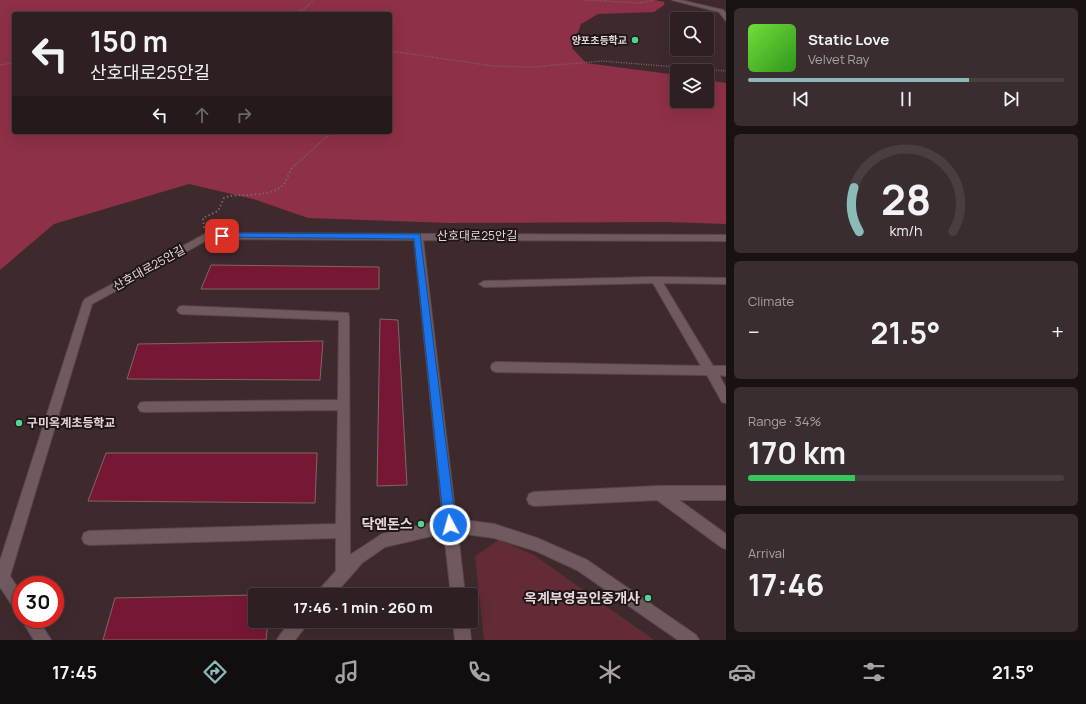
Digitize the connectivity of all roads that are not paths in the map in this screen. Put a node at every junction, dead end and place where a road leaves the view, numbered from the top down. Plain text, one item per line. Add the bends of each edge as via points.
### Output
1 (674, 0) edge
2 (726, 20) edge
3 (418, 236) junction
4 (726, 238) edge
5 (656, 280) junction
6 (726, 281) edge
7 (484, 284) dead end
8 (182, 310) dead end
9 (496, 367) dead end
10 (711, 371) junction
11 (726, 371) edge
12 (726, 398) edge
13 (344, 406) junction
14 (144, 407) dead end
15 (659, 493) junction
16 (726, 493) edge
17 (534, 499) dead end
18 (450, 525) junction
19 (344, 531) junction
20 (89, 538) dead end
21 (726, 542) edge
22 (344, 572) junction
23 (1, 578) edge
24 (330, 588) edge
25 (457, 588) edge
26 (12, 593) edge
27 (35, 628) edge
28 (295, 628) edge
29 (462, 628) edge
30 (686, 638) edge
31 (43, 640) edge
32 (285, 640) edge
33 (463, 640) edge

1 - 2 street via 721,11
3 - 4 street, 산호대로25안길
3 - 18 street
3 - 23 street, 산호대로25안길 via 207,236 88,302
5 - 6 street
5 - 7 street
5 - 10 street
8 - 13 street via 344,316
9 - 10 street
10 - 11 street
10 - 12 street
13 - 14 street
13 - 19 street
15 - 16 street
15 - 17 street
15 - 21 street
18 - 22 street via 382,541 357,558
18 - 25 street
18 - 30 street via 501,534 537,545 575,562
19 - 20 street
19 - 22 street
22 - 24 street
23 - 26 street, 산호대로25안길
27 - 31 street
28 - 32 street
29 - 33 street

